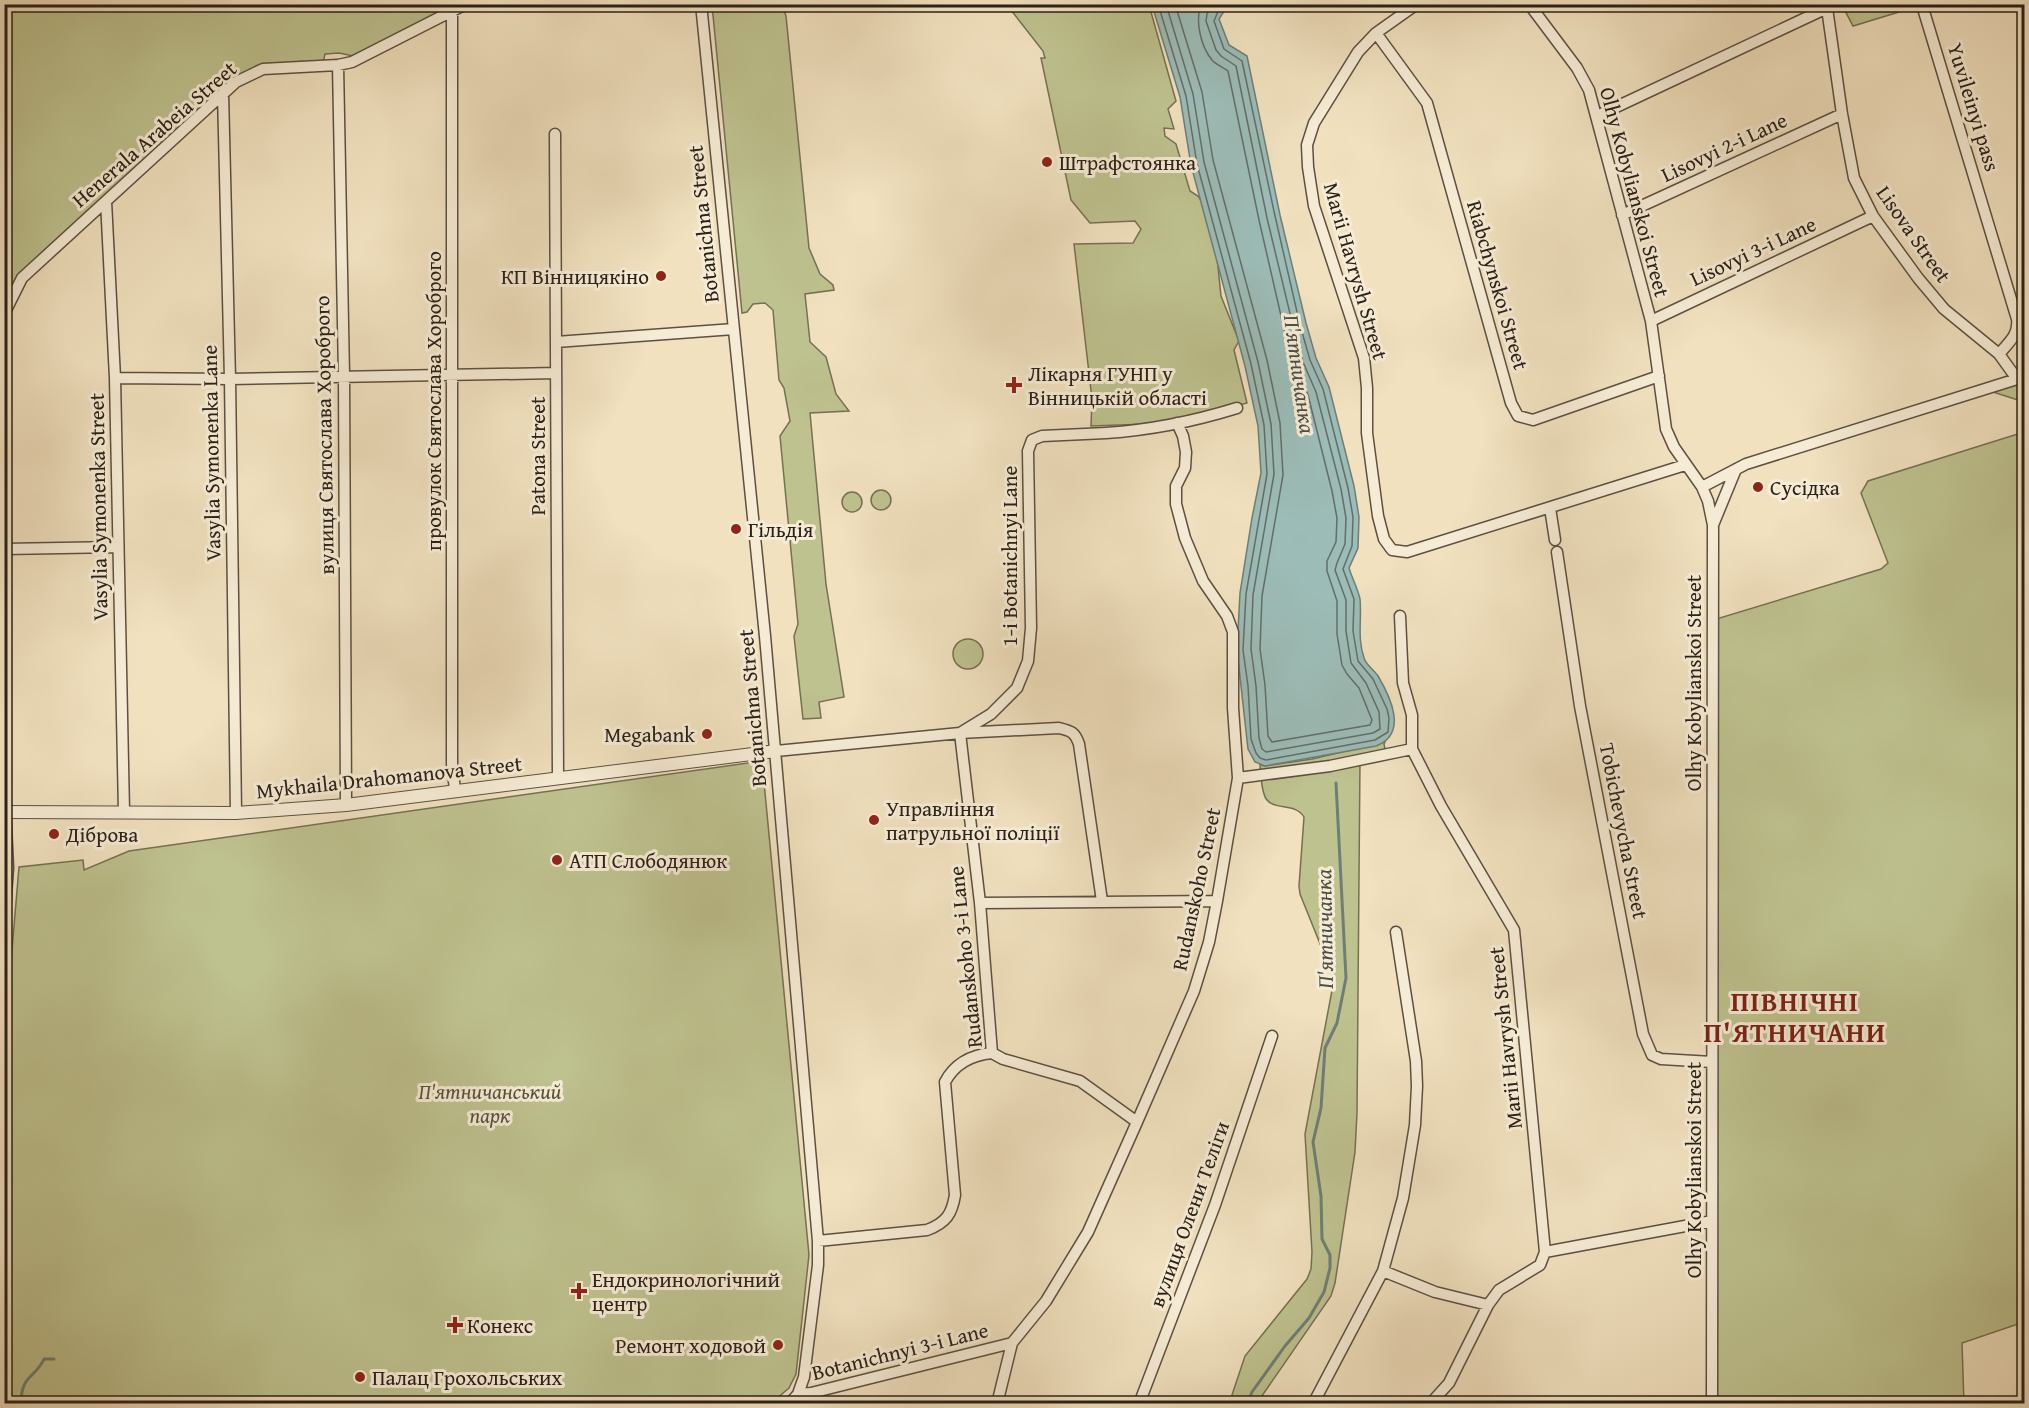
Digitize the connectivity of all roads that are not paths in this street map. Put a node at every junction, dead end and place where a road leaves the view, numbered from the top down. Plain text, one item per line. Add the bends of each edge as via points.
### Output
1 (466, 4) edge
2 (701, 4) edge
3 (1417, 4) edge
4 (1528, 4) edge
5 (1922, 4) edge
6 (452, 11) junction
7 (1376, 33) junction
8 (338, 65) junction
9 (223, 93) junction
10 (1842, 114) junction
11 (1597, 116) junction
12 (555, 134) dead end
13 (106, 201) junction
14 (1622, 215) junction
15 (1873, 216) junction
16 (4, 314) edge
17 (1651, 321) junction
18 (734, 329) junction
19 (556, 342) junction
20 (1999, 354) junction
21 (556, 373) junction
22 (452, 374) junction
23 (344, 375) junction
24 (1659, 376) junction
25 (115, 378) junction
26 (230, 378) junction
27 (2021, 380) edge
28 (1237, 408) dead end
29 (1177, 423) junction
30 (1685, 465) junction
31 (1736, 469) junction
32 (1702, 487) junction
33 (1550, 508) junction
34 (1713, 525) junction
35 (1555, 540) dead end
36 (118, 547) junction
37 (4, 549) edge
38 (1557, 552) dead end
39 (1400, 616) dead end
40 (960, 733) junction
41 (1412, 748) junction
42 (776, 751) junction
43 (558, 778) junction
44 (1238, 778) junction
45 (4, 781) edge
46 (455, 790) junction
47 (346, 805) junction
48 (5, 812) edge
49 (124, 812) junction
50 (236, 813) junction
51 (1102, 901) junction
52 (1217, 901) junction
53 (980, 903) junction
54 (4, 922) edge
55 (1396, 932) dead end
56 (1272, 1036) dead end
57 (992, 1053) junction
58 (1712, 1062) junction
59 (1137, 1122) junction
60 (1712, 1221) junction
61 (818, 1241) junction
62 (1545, 1252) junction
63 (1383, 1271) junction
64 (1488, 1305) junction
65 (1012, 1343) junction
66 (798, 1394) junction
67 (789, 1404) edge
68 (997, 1404) edge
69 (1139, 1404) edge
70 (1313, 1404) edge
71 (1430, 1404) edge
72 (1712, 1404) edge

1 - 6 street, Henerala Arabeia Street
2 - 18 street, Botanichna Street
3 - 7 street, Marii Havrysh Street
4 - 11 street, Olhy Kobylianskoi Street via 1577,68
5 - 20 street, Yuvileinyi pass via 2017,319 2016,335
6 - 8 street, Henerala Arabeia Street via 352,62
6 - 22 street, провулок Святослава Хороброго
7 - 24 street, Riabchynskoi Street via 1427,103 1511,403 1518,416 1533,420
7 - 33 street, Marii Havrysh Street via 1358,52 1314,123 1307,145 1314,206 1364,358 1367,433 1384,539 1392,550 1407,552
8 - 9 street, Henerala Arabeia Street via 263,69
8 - 23 street, вулиця Святослава Хороброго
9 - 13 street, Henerala Arabeia Street
9 - 26 street, Vasylia Symonenka Lane
10 - 11 street, Lisova Street via 1827,8
10 - 14 street, Lisovyi 2-i Lane
10 - 15 street, Lisova Street via 1854,178
11 - 14 street, Olhy Kobylianskoi Street
12 - 19 street, Patona Street
13 - 16 street, Henerala Arabeia Street via 22,278
13 - 25 street, Vasylia Symonenka Street
14 - 17 street, Olhy Kobylianskoi Street
15 - 17 street, Lisovyi 3-i Lane
15 - 20 street, Lisova Street via 1944,309
17 - 24 street, Olhy Kobylianskoi Street
18 - 19 street
18 - 42 street, Botanichna Street
19 - 21 street, Patona Street
20 - 27 street, Lisova Street
21 - 22 street
21 - 43 street, Patona Street
22 - 23 street
22 - 46 street, провулок Святослава Хороброго
23 - 26 street
23 - 47 street, вулиця Святослава Хороброго
24 - 30 street, Olhy Kobylianskoi Street via 1666,429
25 - 26 street
25 - 36 street, Vasylia Symonenka Street
26 - 50 street, Vasylia Symonenka Lane
27 - 31 street
28 - 29 street
29 - 40 street, 1-i Botanichnyi Lane via 1032,440 1028,451 1028,661 1017,688 991,714
29 - 44 street, Rudanskoho Street via 1186,452 1185,468 1176,486 1176,504 1185,538 1203,581 1233,632
30 - 32 street, Olhy Kobylianskoi Street
30 - 33 street
31 - 32 street
31 - 34 street
32 - 34 street, Olhy Kobylianskoi Street
33 - 35 street
34 - 58 street, Olhy Kobylianskoi Street
36 - 37 street
36 - 49 street, Vasylia Symonenka Street
38 - 58 street, Tobichevycha Street via 1580,706 1642,1034 1652,1055 1661,1059
39 - 41 street, Marii Havrysh Street via 1403,683 1412,715
40 - 42 street, 1-i Botanichnyi Lane
40 - 51 street, 1-i Botanichnyi Lane via 1059,728 1076,735
40 - 53 street, Rudanskoho 3-i Lane
41 - 44 street via 1330,766
41 - 62 street, Marii Havrysh Street via 1440,806 1514,930
42 - 43 street, Mykhaila Drahomanova Street
42 - 61 street, Botanichna Street
43 - 46 street, Mykhaila Drahomanova Street
44 - 52 street, Rudanskoho Street
45 - 48 street
46 - 47 street, Mykhaila Drahomanova Street
47 - 50 street, Mykhaila Drahomanova Street
48 - 49 street, Mykhaila Drahomanova Street
48 - 54 street via 8,868
49 - 50 street, Mykhaila Drahomanova Street
51 - 52 street
51 - 53 street
52 - 59 street, Rudanskoho Street via 1194,991
53 - 57 street, Rudanskoho 3-i Lane
55 - 63 street via 1417,1086 1403,1198
56 - 69 street, вулиця Олени Теліги via 1215,1205
57 - 59 street, Rudanskoho 3-i Lane via 1080,1081
57 - 61 street via 965,1059 945,1082 955,1195 949,1217 927,1230
58 - 60 street, Olhy Kobylianskoi Street
59 - 65 street, Rudanskoho Street via 1088,1232 1046,1302
60 - 62 street
60 - 72 street, Olhy Kobylianskoi Street
61 - 66 street, Botanichna Street via 804,1377
62 - 64 street via 1540,1264 1499,1290
63 - 64 street via 1435,1292
63 - 70 street
64 - 71 street via 1449,1383
65 - 66 street, Botanichnyi 3-i Lane via 811,1394
65 - 68 street, Rudanskoho Street
66 - 67 street, Botanichna Street

